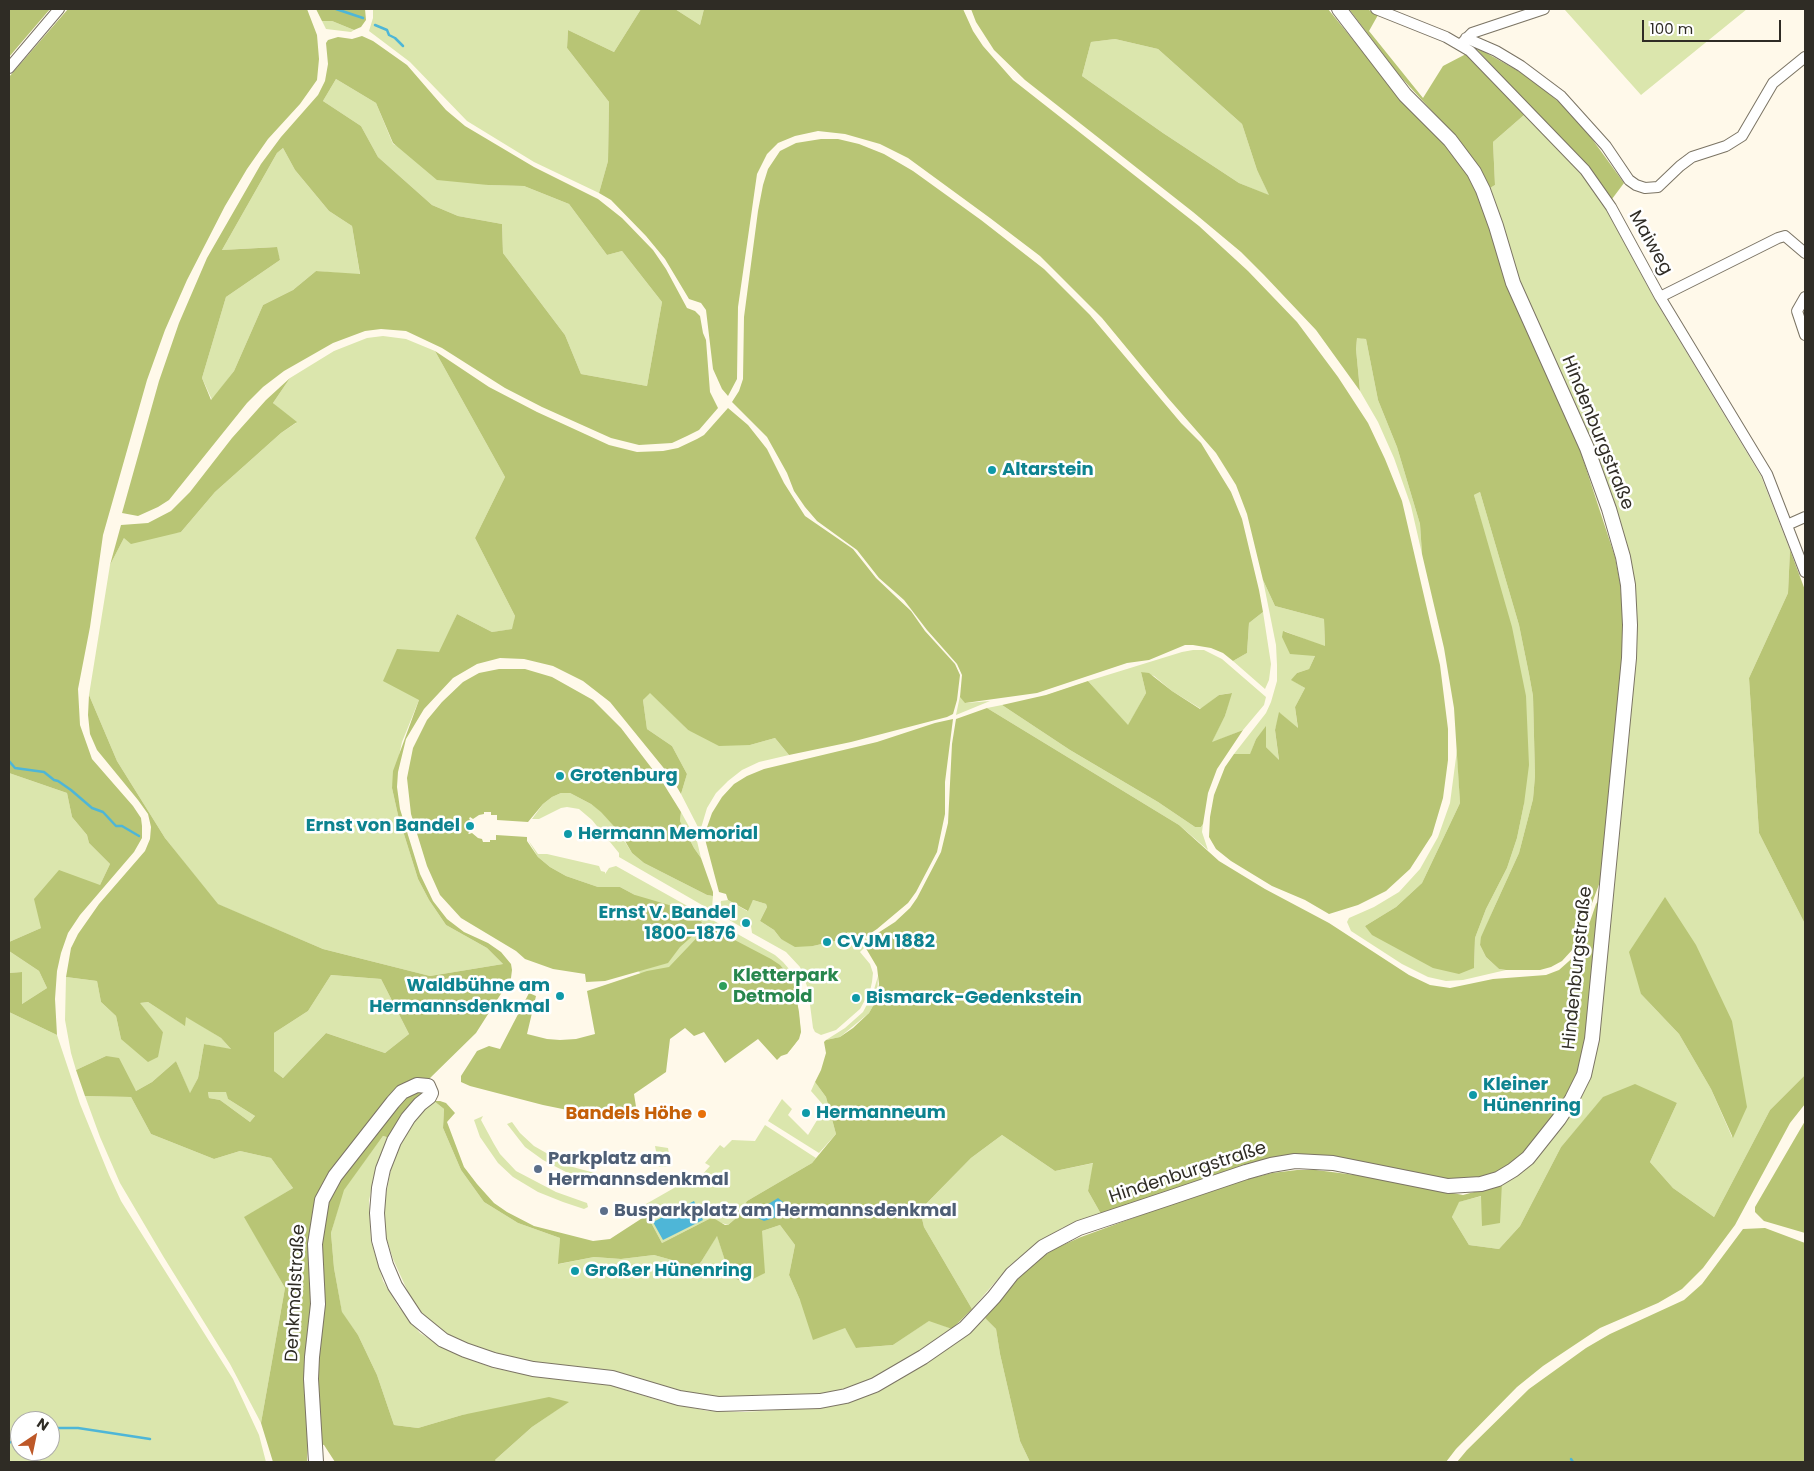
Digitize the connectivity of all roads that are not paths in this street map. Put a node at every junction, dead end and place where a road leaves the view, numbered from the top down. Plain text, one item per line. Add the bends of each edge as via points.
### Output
1 (59, 9) edge
2 (1340, 9) edge
3 (1376, 9) edge
4 (1541, 9) edge
5 (1464, 41) junction
6 (1805, 57) edge
7 (9, 68) edge
8 (1805, 253) edge
9 (1660, 297) junction
10 (1805, 297) edge
11 (1805, 335) edge
12 (1805, 517) edge
13 (1787, 525) junction
14 (1805, 572) edge
15 (430, 1087) joint
16 (316, 1462) edge

1 - 7 street
2 - 15 main road, Hindenburgstraße via 1405,95 1450,140 1474,172 1496,226 1513,283 1587,448 1623,557 1628,585 1629,658 1592,1039 1584,1074 1572,1099 1546,1137 1513,1170 1498,1179 1465,1187 1432,1184 1333,1163 1295,1162 1246,1172 1079,1228 1051,1242 1019,1266 965,1328 875,1385 846,1396 820,1400 718,1404 679,1398 612,1378 533,1369 494,1360 443,1340 416,1318 386,1264 379,1240 377,1213 379,1188 390,1150 404,1122 430,1095
3 - 5 street, Maiweg
4 - 5 street via 1472,33
5 - 6 street via 1496,51 1561,96 1606,146 1629,180 1645,188 1658,187 1692,158 1726,146 1742,136 1774,83
5 - 9 street, Maiweg via 1585,170 1611,207
8 - 9 street via 1785,236 1778,238
9 - 13 street, Maiweg via 1766,474
10 - 11 street via 1797,311
12 - 13 street
13 - 14 street, Maiweg
15 - 16 main road, Denkmalstraße via 417,1085 396,1098 335,1176 322,1200 314,1244 318,1304 311,1379

